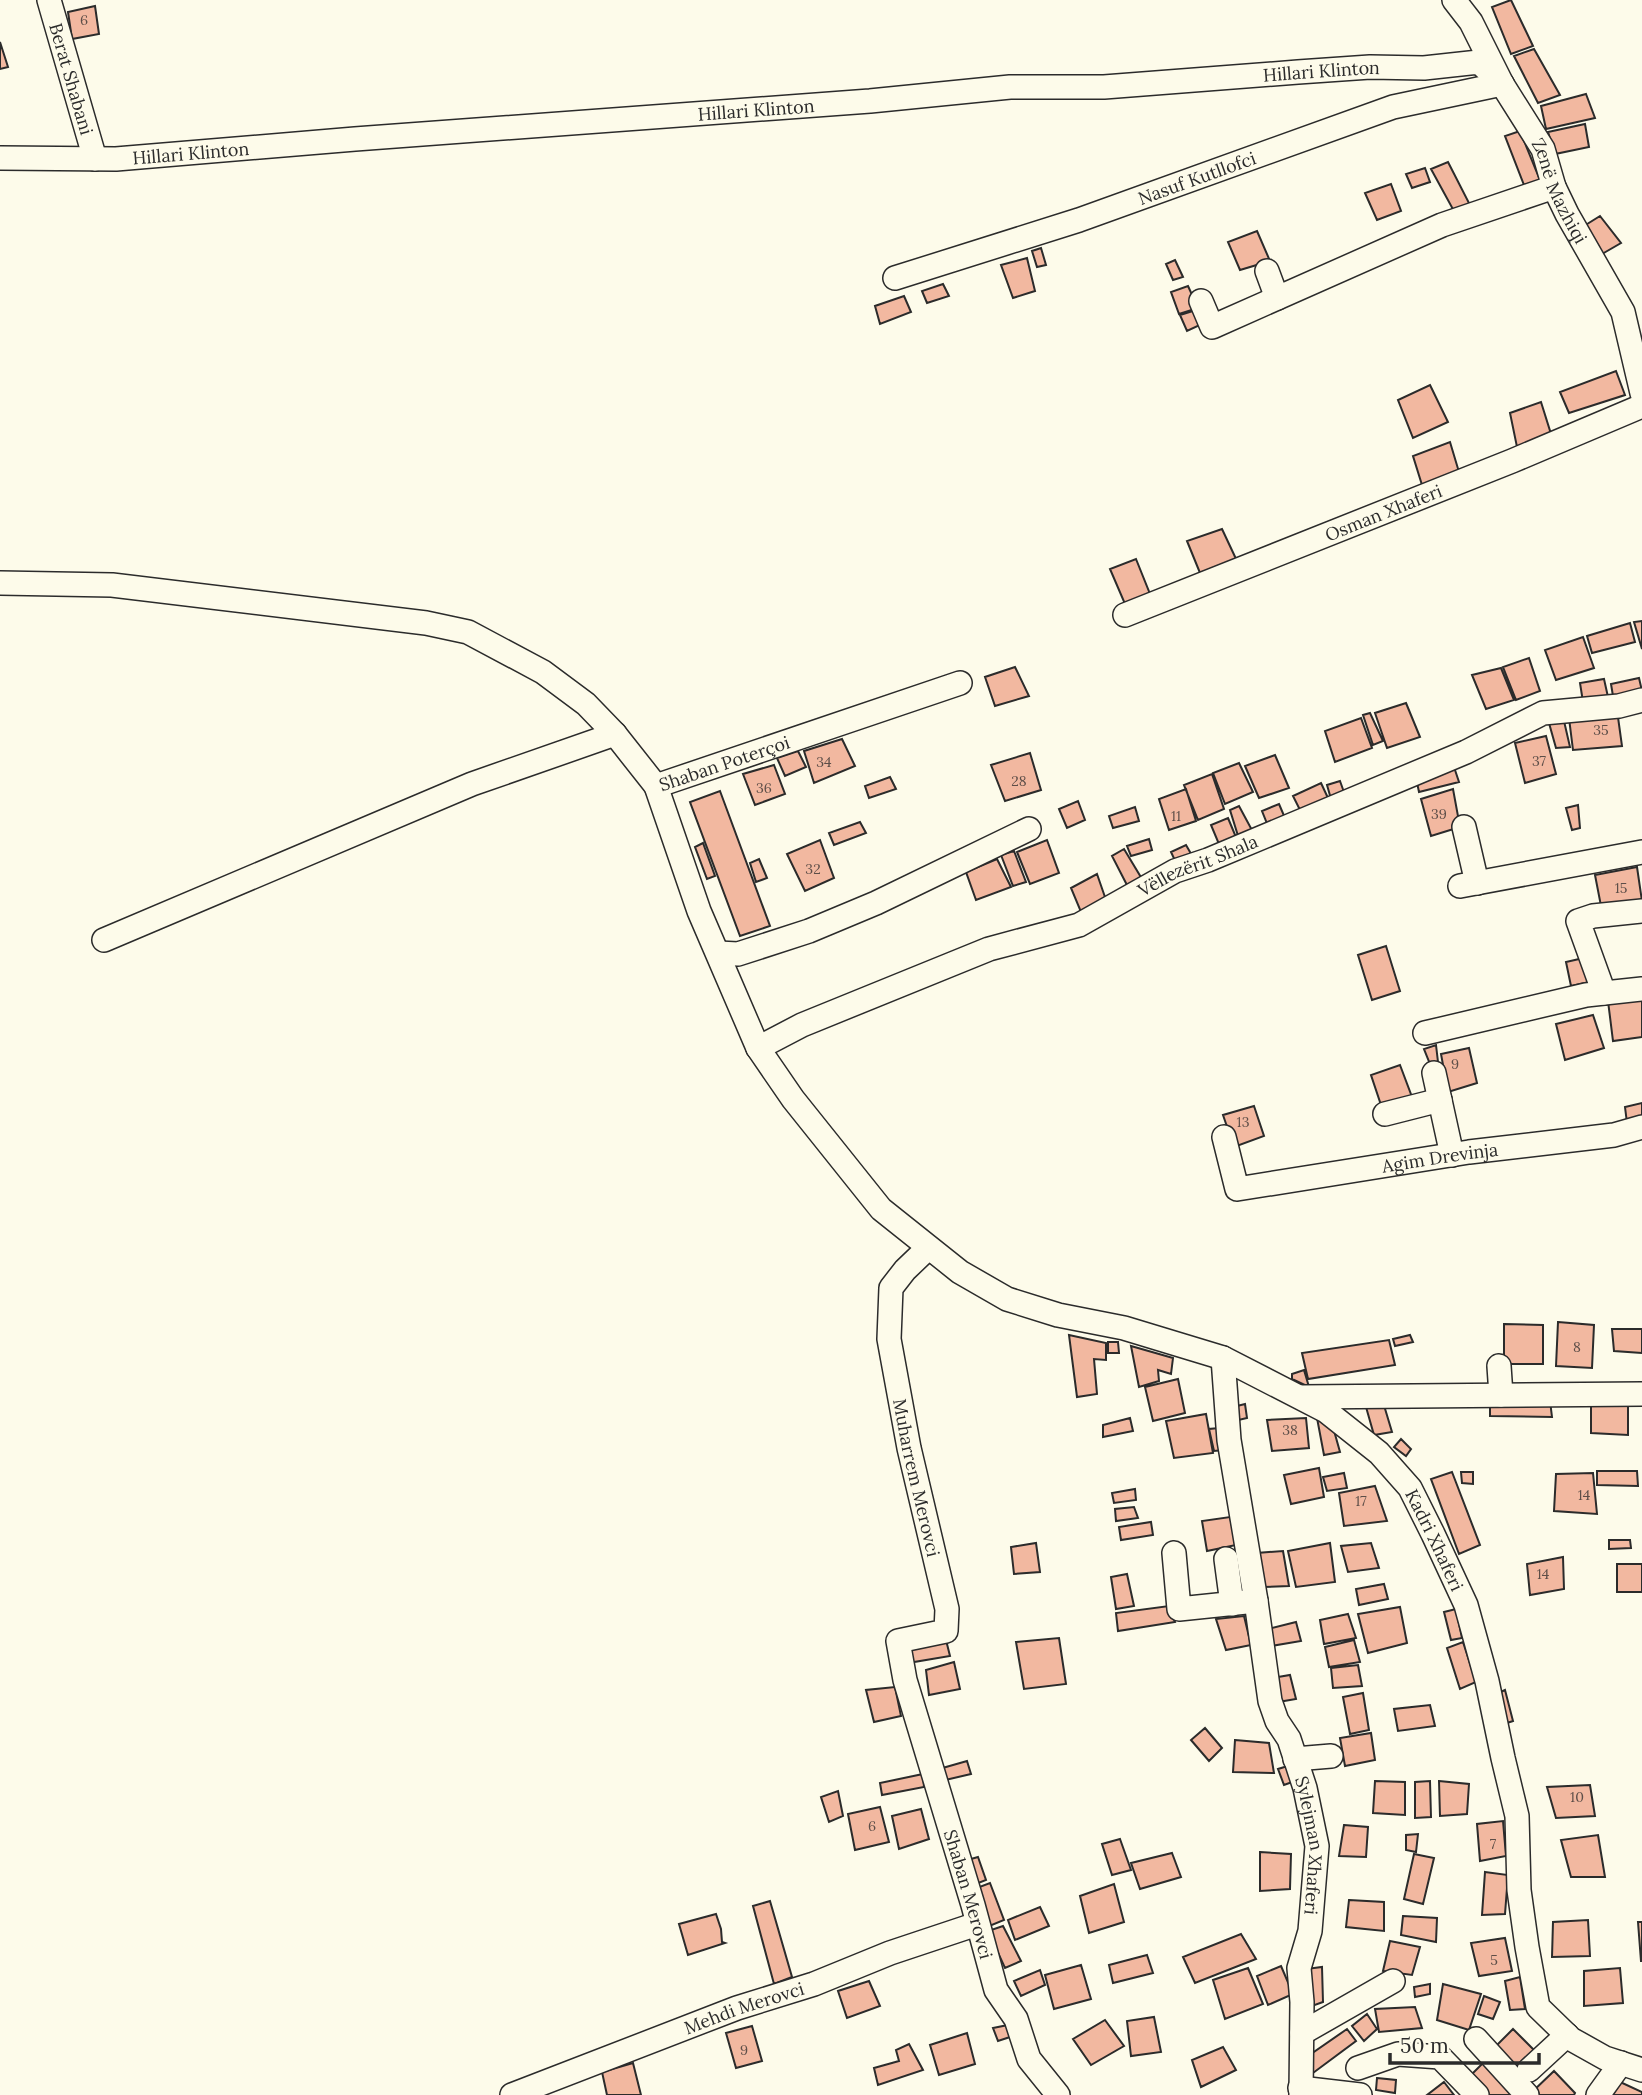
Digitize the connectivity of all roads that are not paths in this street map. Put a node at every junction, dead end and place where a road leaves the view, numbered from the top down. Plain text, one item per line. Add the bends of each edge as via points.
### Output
1 (49, 0) edge
2 (1454, 0) edge
3 (1502, 84) junction
4 (0, 158) edge
5 (95, 159) junction
6 (1554, 187) junction
7 (1267, 271) dead end
8 (895, 278) dead end
9 (1277, 298) junction
10 (1201, 301) dead end
11 (1642, 393) edge
12 (1642, 406) edge
13 (0, 583) edge
14 (1125, 615) dead end
15 (960, 683) dead end
16 (1642, 700) edge
17 (615, 734) junction
18 (656, 786) junction
19 (1464, 827) dead end
20 (1029, 829) dead end
21 (1642, 852) edge
22 (1642, 911) edge
23 (104, 940) dead end
24 (718, 953) junction
25 (1642, 989) edge
26 (1604, 993) junction
27 (1425, 1033) dead end
28 (758, 1048) junction
29 (1434, 1073) dead end
30 (1440, 1100) junction
31 (1385, 1114) dead end
32 (1642, 1127) edge
33 (1224, 1136) dead end
34 (1452, 1155) junction
35 (928, 1248) junction
36 (1223, 1358) junction
37 (1499, 1366) dead end
38 (1642, 1394) edge
39 (1501, 1395) junction
40 (1300, 1397) junction
41 (1174, 1553) dead end
42 (1226, 1559) dead end
43 (1256, 1601) junction
44 (1232, 1604) junction
45 (905, 1680) joint
46 (1331, 1756) dead end
47 (1296, 1759) junction
48 (977, 1924) junction
49 (1393, 1981) dead end
50 (1302, 2033) junction
51 (1567, 2035) junction
52 (1476, 2039) dead end
53 (1632, 2066) edge
54 (1358, 2068) dead end
55 (1529, 2070) dead end
56 (1300, 2092) edge
57 (512, 2095) edge
58 (1058, 2095) edge
59 (1360, 2095) edge
60 (1477, 2095) edge
61 (1527, 2095) edge
62 (1598, 2095) edge

1 - 5 street, Berat Shabani
2 - 3 street, Zenë Mazhiqi via 1471,22
3 - 5 street, Hillari Klinton via 1479,62 1370,67 1104,87 1010,87
3 - 6 street, Zenë Mazhiqi via 1543,149
3 - 8 street, Nasuf Kutllofci via 1394,107 1079,220
4 - 5 street, Hillari Klinton
6 - 9 street via 1442,226
6 - 11 street, Zenë Mazhiqi via 1622,312
7 - 9 street
9 - 10 street via 1212,327
12 - 14 street, Osman Xhaferi
13 - 17 street via 112,586 426,623 468,632 543,673 586,704
15 - 18 street, Shaban Poterçoi
16 - 28 street, Vëllezërit Shala via 1543,713 1466,752 1175,871 1079,925 989,949 802,1025
17 - 18 street
17 - 23 street via 472,785
18 - 24 street, Shaban Poterçoi
19 - 21 street via 1469,884
20 - 24 street via 809,930 738,954
22 - 26 street via 1578,921
24 - 28 street, Shaban Poterçoi
25 - 26 street
26 - 27 street
28 - 35 street, Shaban Poterçoi via 881,1209
29 - 30 street
30 - 31 street
30 - 34 street
32 - 34 street, Agim Drevinja via 1615,1135
33 - 34 street, Agim Drevinja via 1237,1189
35 - 36 street, Kadri Xhaferi via 1007,1299
35 - 45 street, Muharrem Merovci via 891,1288 889,1339 947,1609 946,1631 898,1641
36 - 40 street, Kadri Xhaferi
36 - 43 street, Sylejman Xhaferi via 1229,1440
37 - 39 street
38 - 39 street
39 - 40 street
40 - 51 street, Kadri Xhaferi via 1326,1411 1379,1453 1410,1488 1466,1605 1517,1816 1519,1890 1538,2007
41 - 44 street via 1179,1609
42 - 44 street
43 - 44 street
43 - 47 street, Sylejman Xhaferi via 1270,1701
45 - 48 street, Shaban Merovci
46 - 47 street
47 - 50 street, Sylejman Xhaferi via 1317,1846 1310,1931 1300,1968
48 - 57 street, Mehdi Merovci via 737,2008
48 - 58 street, Shaban Merovci via 996,1990 1016,2019 1029,2059
49 - 50 street
50 - 56 street, Sylejman Xhaferi
51 - 53 street, Kadri Xhaferi via 1605,2058
51 - 55 street
52 - 61 street
53 - 62 street
54 - 60 street via 1398,2054 1440,2057
56 - 59 street

